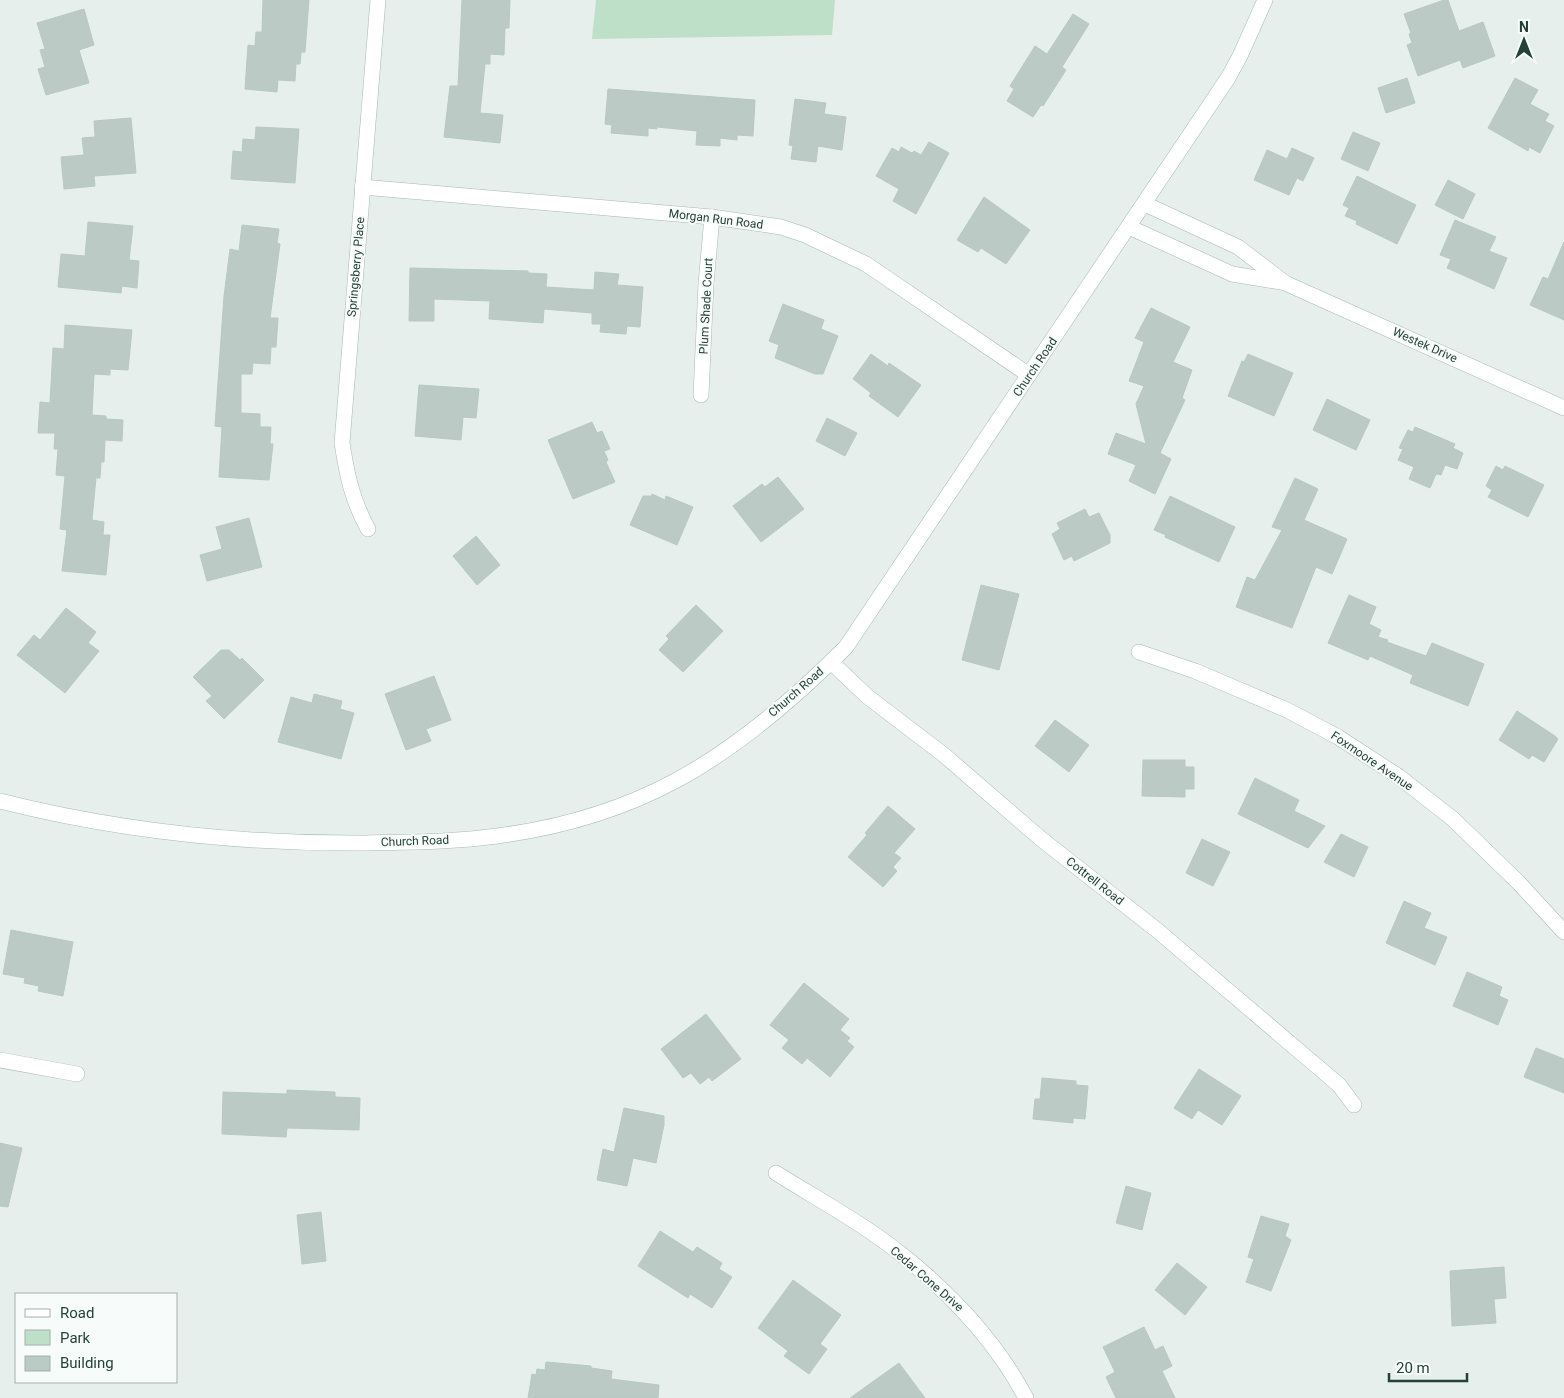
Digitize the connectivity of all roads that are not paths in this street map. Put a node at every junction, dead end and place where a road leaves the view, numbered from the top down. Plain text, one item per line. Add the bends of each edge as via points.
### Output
1 (378, 0) edge
2 (1265, 0) edge
3 (362, 187) junction
4 (1145, 204) junction
5 (712, 217) junction
6 (1129, 227) junction
7 (1285, 283) junction
8 (1029, 375) junction
9 (701, 395) dead end
10 (1564, 408) edge
11 (368, 529) dead end
12 (1139, 652) dead end
13 (831, 662) junction
14 (0, 802) edge
15 (1564, 932) edge
16 (0, 1060) edge
17 (77, 1074) dead end
18 (1354, 1106) dead end
19 (776, 1173) dead end
20 (1026, 1398) edge

1 - 3 street, Springsberry Place
2 - 4 street, Church Road via 1228,78
3 - 5 street, Morgan Run Road
3 - 11 street, Springsberry Place via 342,443 357,509
4 - 6 street, Church Road
4 - 7 street, Westek Drive via 1238,247
5 - 8 street, Morgan Run Road via 781,227 866,264
5 - 9 street, Plum Shade Court
6 - 7 street, Westek Drive via 1232,274
6 - 8 street, Church Road
7 - 10 street, Westek Drive
8 - 13 street, Church Road via 846,646
12 - 15 street, Foxmoore Avenue via 1195,671 1287,710 1338,737 1398,776 1453,819
13 - 14 street, Church Road via 794,697 728,748 675,781 626,803 568,822 498,836 424,842 324,843 216,837 115,825
13 - 18 street, Cottrell Road via 868,697 944,755 1040,838 1180,950 1339,1085
16 - 17 street
19 - 20 street, Cedar Cone Drive via 906,1258 963,1310 1018,1382

